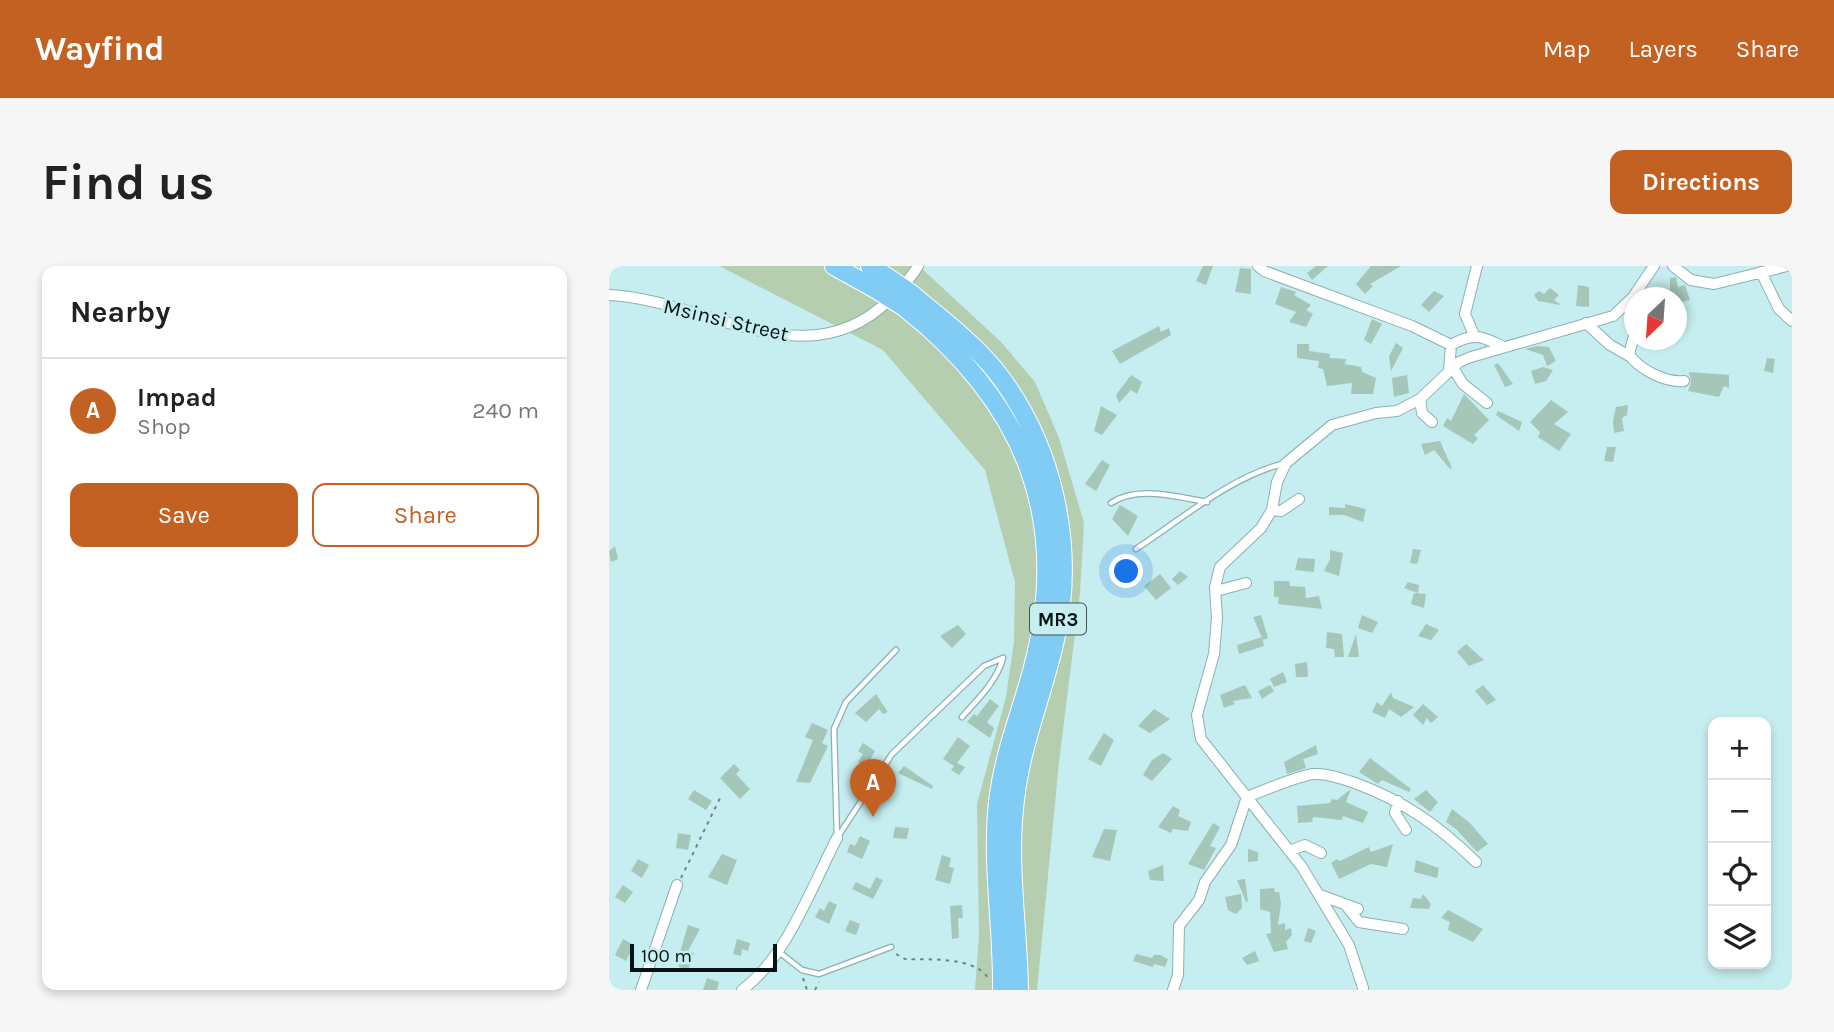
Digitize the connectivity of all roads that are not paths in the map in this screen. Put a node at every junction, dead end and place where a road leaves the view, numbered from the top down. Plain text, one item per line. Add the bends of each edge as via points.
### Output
1 (834, 266) edge
2 (870, 266) edge
3 (918, 266) edge
4 (1258, 266) edge
5 (1477, 266) edge
6 (1654, 266) edge
7 (1673, 266) edge
8 (1787, 266) edge
9 (1761, 272) junction
10 (882, 284) junction
11 (1643, 287) edge
12 (609, 295) edge
13 (908, 301) junction
14 (1624, 307) edge
15 (1465, 314) junction
16 (1792, 321) edge
17 (1586, 323) junction
18 (1474, 335) junction
19 (1456, 342) junction
20 (1504, 347) junction
21 (1630, 350) edge
22 (1631, 357) junction
23 (1451, 370) junction
24 (1684, 382) dead end
25 (1420, 399) junction
26 (1487, 403) dead end
27 (1432, 422) dead end
28 (1286, 463) junction
29 (1299, 499) dead end
30 (1208, 502) junction
31 (1111, 503) dead end
32 (1272, 510) junction
33 (1136, 549) dead end
34 (1246, 583) dead end
35 (1216, 592) junction
36 (896, 650) dead end
37 (962, 717) dead end
38 (1247, 797) junction
39 (1398, 800) junction
40 (1406, 830) dead end
41 (837, 838) junction
42 (1289, 851) junction
43 (1321, 853) dead end
44 (1476, 862) dead end
45 (677, 885) road end
46 (1319, 895) junction
47 (1345, 904) junction
48 (1358, 909) dead end
49 (1403, 929) dead end
50 (891, 947) road end
51 (778, 951) junction
52 (1363, 988) dead end
53 (996, 989) edge
54 (641, 990) edge
55 (742, 990) edge
56 (1019, 990) edge
57 (1173, 990) edge

1 - 10 highway, MR3
2 - 10 highway, MR3
3 - 12 street, Msinsi Street via 879,310 841,333 795,337
4 - 19 street
5 - 15 street
6 - 11 street
7 - 9 street via 1691,280 1714,284
8 - 9 street
9 - 16 street via 1779,309
10 - 13 highway, MR3, bridge
13 - 53 highway, MR3 via 984,384 1008,419 1036,482 1044,521 1047,588 1042,622 1007,751 995,831
13 - 56 highway, MR3 via 959,334 993,368 1022,407 1041,445 1061,537 1062,587 1055,639 1026,745 1010,844
14 - 17 street via 1613,316
15 - 18 street
15 - 19 street
17 - 20 street
17 - 22 street
18 - 19 street
18 - 20 street
19 - 23 street
20 - 23 street via 1471,357
21 - 22 street
22 - 24 street via 1644,370
23 - 25 street
23 - 26 street
25 - 27 street via 1422,413
25 - 28 street via 1397,411 1332,425
28 - 30 lane via 1264,468
28 - 32 street
29 - 32 street via 1282,510
30 - 31 lane via 1146,493 1119,497
30 - 33 lane
32 - 35 street via 1261,528 1220,567
34 - 35 street
35 - 38 street via 1216,642 1197,715 1205,745
36 - 41 lane via 846,702 834,729
37 - 41 lane via 988,687 1003,658 984,666 892,754
38 - 39 street via 1314,774 1342,779
38 - 42 street
38 - 57 street via 1231,845 1179,926 1178,975
39 - 40 street via 1395,813
39 - 44 street via 1433,822
41 - 51 street
42 - 43 street via 1304,845
42 - 46 street
45 - 54 street
46 - 47 street
46 - 52 street via 1349,946
47 - 48 street
47 - 49 street via 1359,922
50 - 51 lane via 819,974 799,968
51 - 55 street

